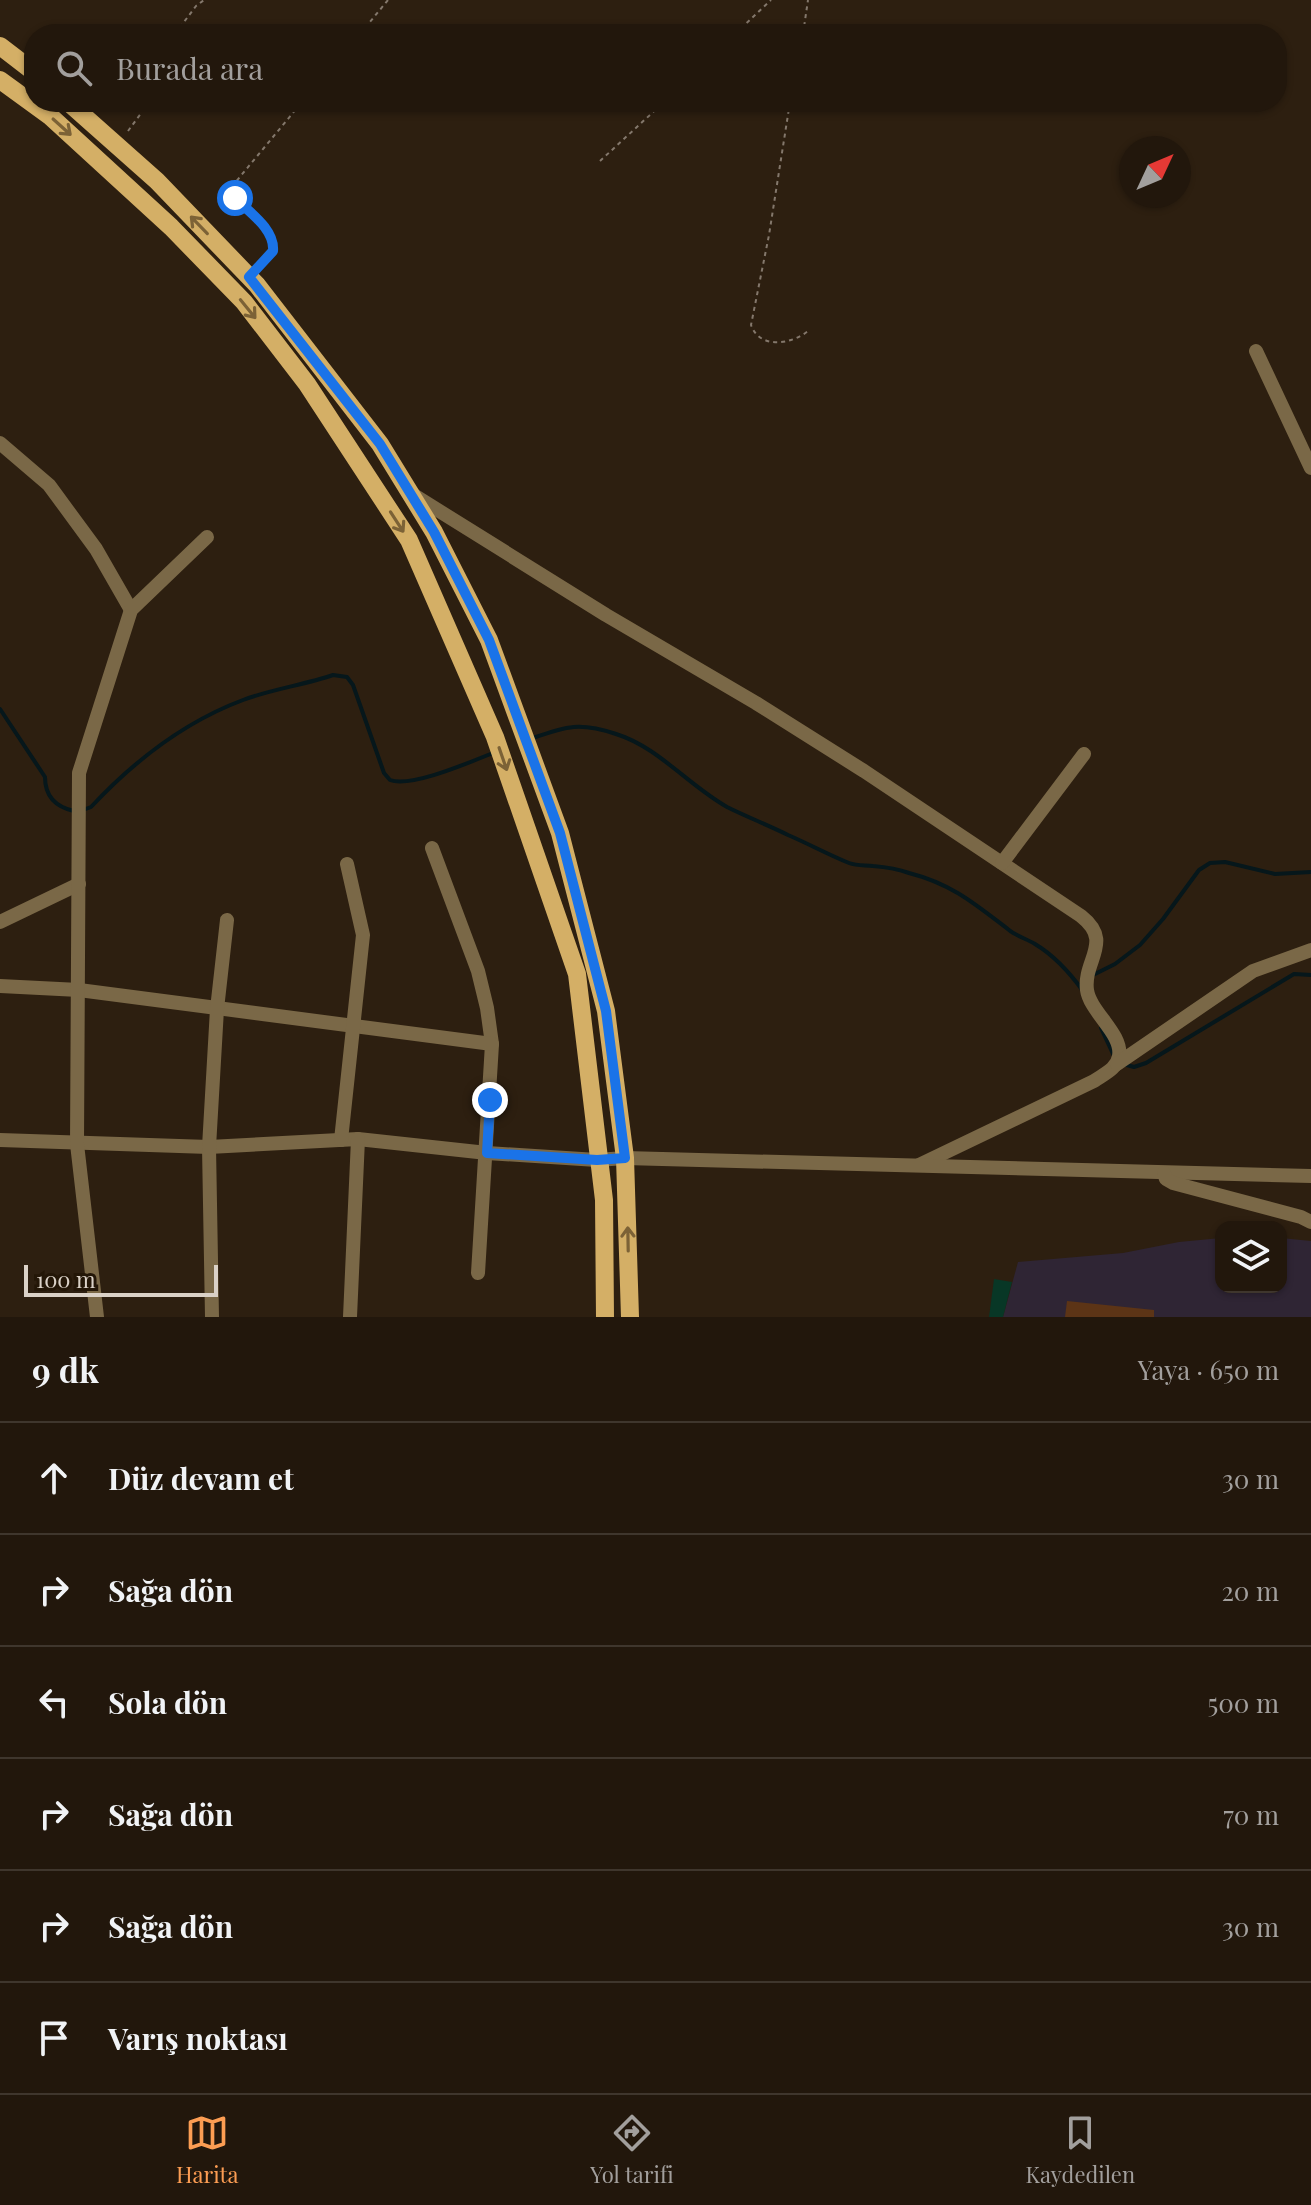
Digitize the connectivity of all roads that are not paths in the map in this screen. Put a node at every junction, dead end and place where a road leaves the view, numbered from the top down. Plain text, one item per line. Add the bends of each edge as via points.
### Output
1 (0, 46) edge
2 (24, 64) edge
3 (0, 80) edge
4 (24, 97) edge
5 (44, 112) edge
6 (79, 112) edge
7 (1256, 351) dead end
8 (0, 443) edge
9 (1311, 468) edge
10 (410, 492) junction
11 (207, 537) dead end
12 (131, 610) junction
13 (1084, 754) dead end
14 (432, 848) dead end
15 (1002, 863) junction
16 (347, 864) dead end
17 (79, 884) junction
18 (227, 920) dead end
19 (0, 922) edge
20 (1311, 950) edge
21 (0, 986) edge
22 (79, 990) junction
23 (217, 1009) junction
24 (353, 1026) junction
25 (492, 1044) junction
26 (1117, 1064) junction
27 (358, 1139) junction
28 (0, 1140) edge
29 (341, 1140) junction
30 (77, 1144) junction
31 (209, 1147) junction
32 (487, 1153) junction
33 (625, 1158) junction
34 (597, 1160) junction
35 (915, 1167) junction
36 (1164, 1173) junction
37 (1311, 1176) edge
38 (1311, 1222) edge
39 (478, 1273) dead end
40 (97, 1317) edge
41 (212, 1317) edge
42 (350, 1317) edge
43 (605, 1317) edge
44 (630, 1317) edge

1 - 2 main road
3 -> 4 main road
5 -> 34 main road via 171,227 244,302 307,384 409,540 495,737 577,974
10 -> 6 main road via 380,444 249,277 157,181
7 - 9 street
8 - 12 street via 49,485 96,549
10 - 15 street via 756,703
10 - 33 main road via 489,640 560,833 606,1011
11 - 12 street
12 - 17 street via 79,773
13 - 15 street
14 - 25 street via 478,971
15 - 26 street via 1095,930 1098,939 1086,988 1118,1043
16 - 24 street via 363,935
17 - 19 street
17 - 22 street
18 - 23 street
20 - 26 street via 1253,971
21 - 22 street
22 - 23 street
22 - 30 street
23 - 24 street
23 - 31 street
24 - 25 street
24 - 29 street
25 - 32 street
26 - 35 street via 1094,1081
27 - 29 street
27 - 32 street
27 - 42 street
28 - 30 street
29 - 31 street
30 - 31 street
30 - 40 street
31 - 41 street
32 - 34 street
32 - 39 street
33 - 34 street
33 - 35 street
44 -> 33 main road
34 - 43 main road via 604,1200
35 - 36 street
36 - 37 street
36 - 38 street via 1173,1183

